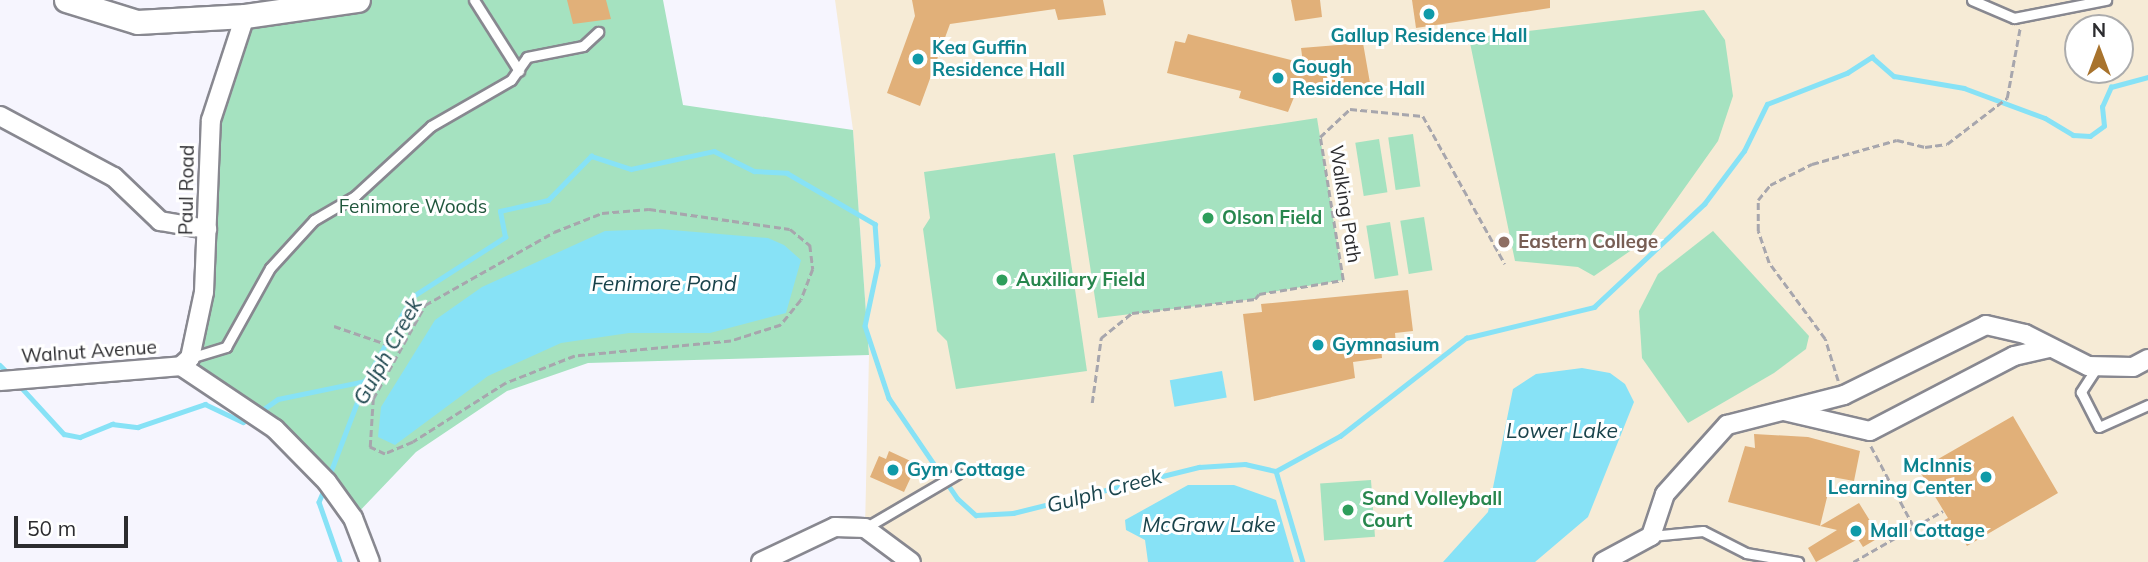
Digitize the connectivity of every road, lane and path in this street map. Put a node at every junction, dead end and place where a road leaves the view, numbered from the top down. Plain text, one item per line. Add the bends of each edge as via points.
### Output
1 (66, 0) edge
2 (358, 0) edge
3 (474, 0) edge
4 (1972, 0) edge
5 (2106, 0) edge
6 (248, 8) edge
7 (2020, 18) junction
8 (598, 32) dead end
9 (519, 71) junction
10 (0, 116) edge
11 (207, 229) junction
12 (1505, 264) dead end
13 (334, 327) dead end
14 (398, 348) junction
15 (2049, 348) junction
16 (2148, 359) edge
17 (186, 362) junction
18 (2096, 367) junction
19 (0, 381) edge
20 (1844, 395) junction
21 (1092, 403) dead end
22 (2148, 405) edge
23 (1778, 410) junction
24 (1861, 430) junction
25 (957, 474) dead end
26 (1943, 511) dead end
27 (1914, 527) junction
28 (865, 528) junction
29 (1651, 536) junction
30 (370, 562) edge
31 (761, 562) edge
32 (911, 562) edge
33 (1603, 562) edge
34 (1798, 562) edge
35 (1853, 562) edge

1 - 6 street via 137,22
2 - 6 street
3 - 9 lane
4 - 7 lane
5 - 7 lane
6 - 11 street, Paul Road via 211,120
7 - 20 path via 2007,97 1947,144 1925,147 1897,140 1812,164 1770,185 1758,200 1758,231 1769,263 1825,339
8 - 9 lane via 583,46 527,57
9 - 17 lane via 431,127 355,196 314,220 270,268 226,347
10 - 11 street via 114,177 160,220
11 - 17 street, Paul Road via 204,292
12 - 21 path, Walking Path via 1423,116 1350,109 1320,137 1343,280 1259,294 1255,299 1132,313 1101,338
13 - 14 path
14 - 14 path via 373,399 368,432 370,447 385,454 413,442 506,383 575,356 732,341 781,325 801,300 813,269 810,246 781,226 649,209 602,212 516,250 425,305
15 - 18 street
15 - 20 street via 2025,334 1986,325
15 - 24 street via 2014,356 1870,431
16 - 18 street via 2133,367
17 - 19 street, Walnut Avenue
17 - 30 street via 275,429 327,482 353,518
18 - 22 lane via 2081,392 2099,427
20 - 23 street
23 - 24 street
23 - 29 street via 1727,425 1703,447 1665,494
24 - 27 path
25 - 28 lane
26 - 27 path
27 - 35 path
28 - 31 street via 835,527
28 - 32 street
29 - 33 street
29 - 34 lane via 1703,531 1746,553

